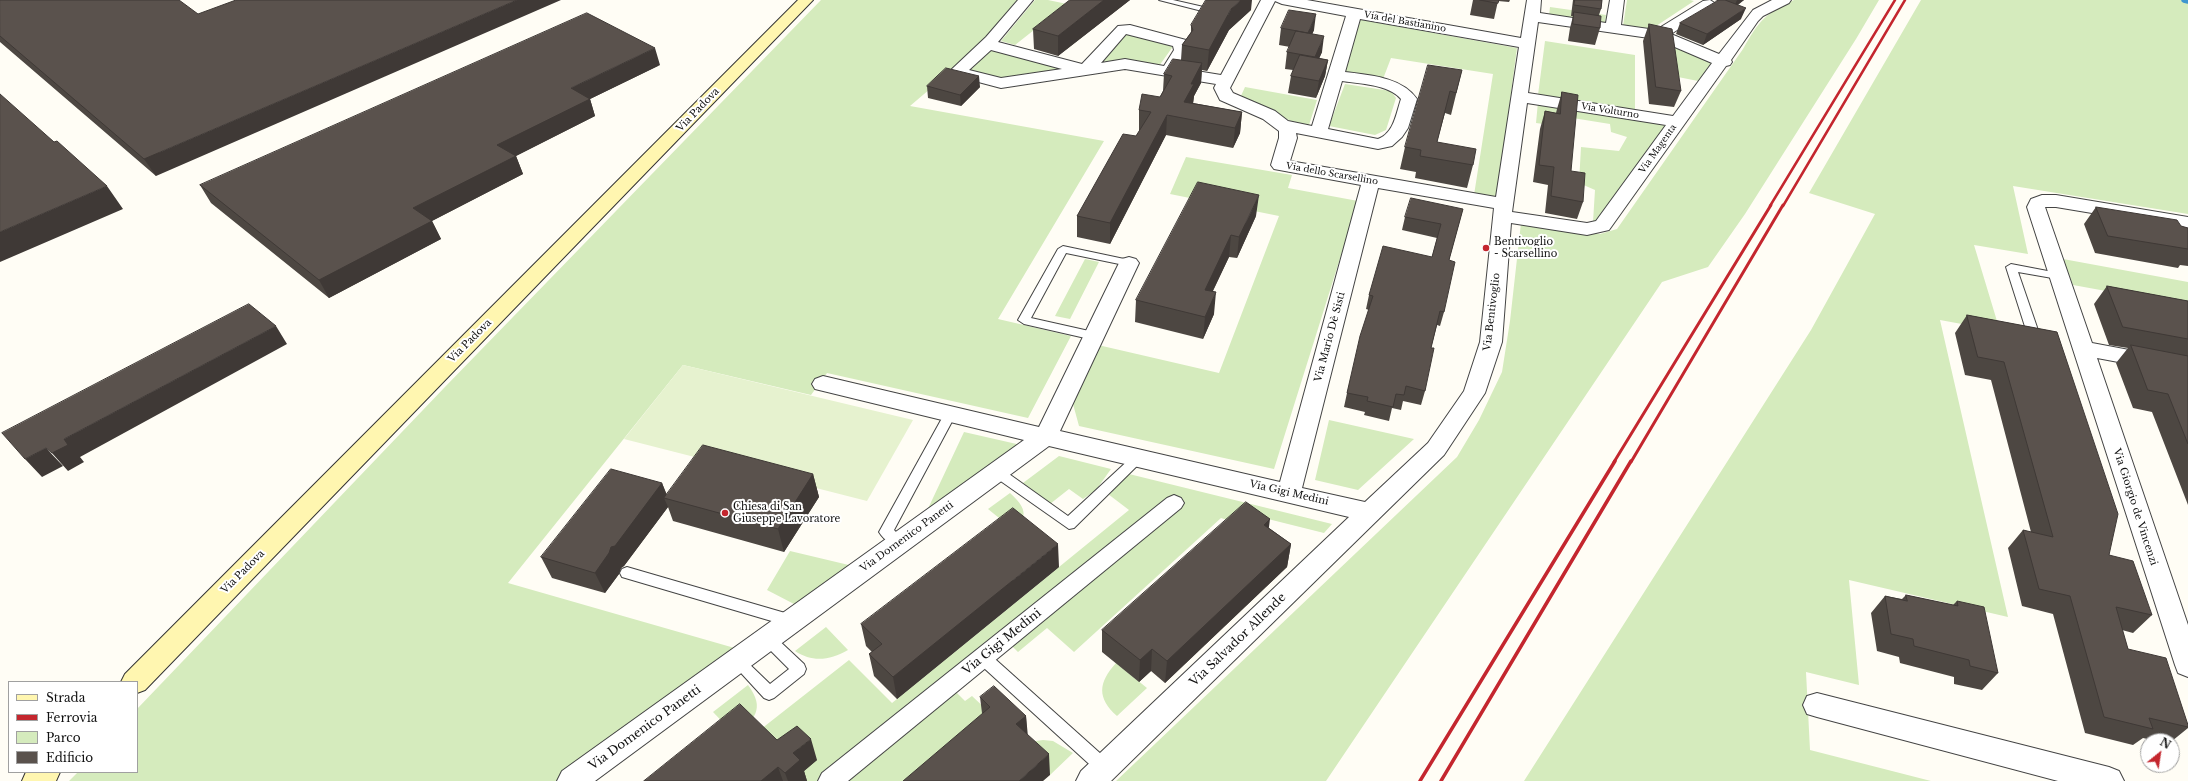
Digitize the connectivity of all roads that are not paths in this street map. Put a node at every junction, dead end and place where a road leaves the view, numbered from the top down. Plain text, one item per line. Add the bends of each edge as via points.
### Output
1 (806, 0) edge
2 (1026, 0) edge
3 (1163, 0) edge
4 (1220, 0) edge
5 (1268, 0) edge
6 (1282, 0) edge
7 (1617, 0) edge
8 (1698, 0) edge
9 (1784, 0) edge
10 (1533, 8) edge
11 (1354, 13) junction
12 (1613, 28) junction
13 (1659, 35) junction
14 (1035, 39) edge
15 (987, 44) junction
16 (1528, 44) junction
17 (1018, 52) junction
18 (1724, 62) junction
19 (1086, 70) junction
20 (1168, 71) junction
21 (1335, 75) junction
22 (1226, 81) junction
23 (1520, 97) junction
24 (1677, 122) junction
25 (1285, 126) junction
26 (1318, 133) junction
27 (1371, 181) junction
28 (1503, 210) junction
29 (2188, 223) edge
30 (1129, 262) joint
31 (2058, 276) junction
32 (1094, 336) junction
33 (2034, 336) edge
34 (2082, 348) junction
35 (2188, 368) edge
36 (823, 384) dead end
37 (950, 414) junction
38 (1046, 436) junction
39 (1138, 458) junction
40 (998, 472) junction
41 (1289, 493) junction
42 (1174, 503) dead end
43 (1371, 513) junction
44 (900, 543) junction
45 (628, 573) dead end
46 (792, 621) junction
47 (768, 639) junction
48 (737, 662) junction
49 (990, 664) dead end
50 (2188, 665) edge
51 (136, 681) edge
52 (1817, 705) dead end
53 (45, 773) edge
54 (1098, 774) edge
55 (37, 781) edge
56 (572, 781) edge
57 (830, 781) edge
58 (2110, 781) edge

1 - 51 main road, Via Padova
2 - 15 street
3 - 4 lane via 1210,11
5 - 22 street
6 - 11 street, Via del Bastianino
7 - 12 street
8 - 13 street via 1708,4
9 - 18 street, Via Magenta via 1753,18
10 - 12 street
10 - 16 street, Via Bentivoglio
11 - 16 street, Via del Bastianino
11 - 21 street
12 - 13 street
13 - 18 street
14 - 17 street
15 - 17 street
15 - 19 street via 958,72 1001,83
16 - 23 street, Via Bentivoglio
17 - 19 street
18 - 24 street, Via Magenta
19 - 20 street via 1125,64
19 - 20 street via 1123,29 1180,43 1182,50
20 - 22 street
21 - 26 street
21 - 26 street via 1395,86 1403,90 1409,99 1399,130 1384,143 1370,143
22 - 25 street via 1222,88 1226,96
23 - 24 street, Via Volturno
23 - 28 street, Via Bentivoglio
24 - 28 street, Via Magenta via 1602,226 1587,228
25 - 26 street
25 - 27 street, Via dello Scarsellino via 1289,133 1280,165
27 - 28 street, Via dello Scarsellino
27 - 41 street, Via Mario Dè Sisti
28 - 43 street, Via Bentivoglio via 1491,342 1474,393 1436,449
29 - 31 street, Via Giorgio de Vincenzi via 2042,201 2036,206
30 - 32 street
30 - 32 lane via 1063,250 1024,320
31 - 33 lane via 2012,268
31 - 34 street, Via Giorgio de Vincenzi
32 - 38 street
34 - 35 street
34 - 50 street, Via Giorgio de Vincenzi
36 - 37 street, Via Gigi Medini
37 - 38 street, Via Gigi Medini
37 - 44 lane via 886,532
38 - 39 street, Via Gigi Medini
38 - 40 street, Via Domenico Panetti
39 - 40 lane via 1069,524
39 - 41 street, Via Gigi Medini
40 - 44 street, Via Domenico Panetti
41 - 43 street, Via Gigi Medini
42 - 57 street, Via Gigi Medini
43 - 54 street, Via Salvador Allende
44 - 46 street, Via Domenico Panetti
45 - 46 lane
46 - 47 street, Via Domenico Panetti
47 - 48 street, Via Domenico Panetti
47 - 48 lane via 800,669 769,693
48 - 56 street, Via Domenico Panetti
49 - 54 lane, Via Salvador Allende
52 - 58 street
53 - 55 main road

